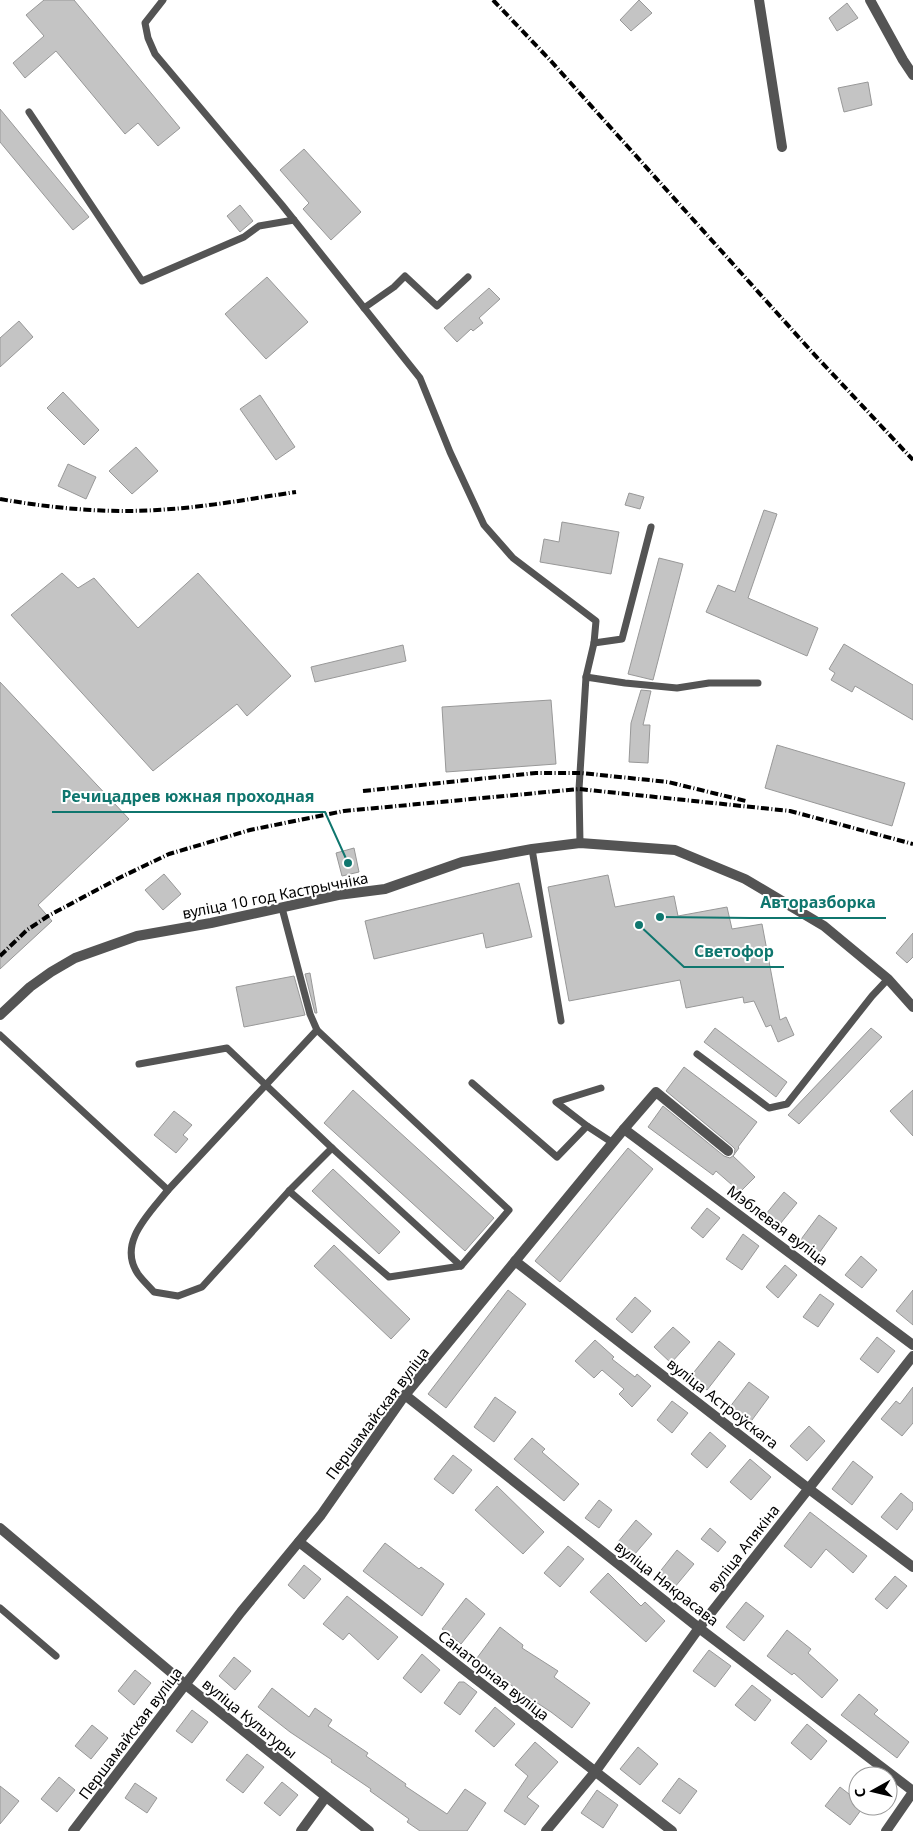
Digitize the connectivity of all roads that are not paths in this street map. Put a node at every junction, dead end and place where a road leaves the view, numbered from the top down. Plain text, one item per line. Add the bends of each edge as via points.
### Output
1 (163, 0) edge
2 (759, 0) edge
3 (870, 0) edge
4 (913, 75) edge
5 (29, 112) dead end
6 (782, 147) dead end
7 (294, 220) junction
8 (468, 277) dead end
9 (364, 308) junction
10 (651, 526) dead end
11 (594, 643) junction
12 (586, 677) junction
13 (758, 683) dead end
14 (580, 843) junction
15 (532, 848) junction
16 (282, 908) junction
17 (888, 979) junction
18 (913, 1008) edge
19 (0, 1015) edge
20 (562, 1021) dead end
21 (318, 1030) junction
22 (0, 1036) edge
23 (697, 1054) dead end
24 (139, 1064) dead end
25 (472, 1082) dead end
26 (265, 1086) junction
27 (601, 1088) dead end
28 (587, 1126) junction
29 (624, 1129) junction
30 (612, 1143) junction
31 (332, 1148) junction
32 (728, 1151) dead end
33 (168, 1190) junction
34 (289, 1191) junction
35 (515, 1262) junction
36 (461, 1266) junction
37 (913, 1345) edge
38 (913, 1356) edge
39 (405, 1395) junction
40 (809, 1489) junction
41 (0, 1528) edge
42 (299, 1542) junction
43 (913, 1567) edge
44 (0, 1608) edge
45 (699, 1628) junction
46 (56, 1656) dead end
47 (186, 1685) junction
48 (595, 1772) junction
49 (913, 1792) edge
50 (325, 1798) junction
51 (73, 1831) edge
52 (300, 1831) edge
53 (369, 1831) edge
54 (546, 1831) edge
55 (672, 1831) edge
56 (886, 1831) edge

1 - 7 lane via 145,23 155,54
2 - 6 street
3 - 4 street
5 - 7 lane via 142,280 244,237 259,226
7 - 9 lane
8 - 9 lane via 437,306 405,276
9 - 11 lane via 420,378 484,525 513,558 596,621
10 - 11 lane via 622,639
11 - 12 lane
12 - 13 lane via 677,688 708,683
12 - 14 lane via 579,789
14 - 15 street, вуліца 10 год Кастрычніка
14 - 17 street, вуліца 10 год Кастрычніка via 675,850 745,878 824,926
15 - 16 street, вуліца 10 год Кастрычніка via 462,862 385,889 338,895
15 - 20 lane
16 - 19 street, вуліца 10 год Кастрычніка via 137,936 75,958 30,987
16 - 21 lane via 310,1014
17 - 18 street, вуліца 10 год Кастрычніка
17 - 23 lane via 787,1104 769,1108
21 - 26 lane
21 - 36 lane via 509,1210
22 - 33 lane
24 - 26 lane via 227,1048
25 - 28 lane via 557,1157
26 - 31 lane
26 - 33 lane
27 - 28 lane via 556,1102
28 - 30 lane
29 - 30 street, Першамайская вуліца
29 - 32 street, Першамайская вуліца via 656,1092
29 - 37 street, Мэблевая вуліца
30 - 35 street, Першамайская вуліца
31 - 34 lane
31 - 36 lane
33 - 34 lane via 136,1230 130,1252 137,1273 154,1292 178,1296 202,1287
34 - 36 lane via 388,1277
35 - 39 street, Першамайская вуліца
35 - 40 street, вуліца Астроўскага
38 - 40 street, вуліца Апякіна
39 - 42 street, Першамайская вуліца
39 - 45 street, вуліца Някрасава
40 - 43 street, вуліца Астроўскага
40 - 45 street, вуліца Апякіна
41 - 47 street, вуліца Культуры
42 - 47 street, Першамайская вуліца
42 - 48 street, Санаторная вуліца
44 - 46 lane
45 - 48 street, вуліца Апякіна
45 - 49 street, вуліца Някрасава
47 - 50 street, вуліца Культуры
47 - 51 street, Першамайская вуліца
48 - 54 street, вуліца Апякіна
48 - 55 street, Санаторная вуліца
49 - 56 street
50 - 52 street
50 - 53 street, вуліца Культуры

